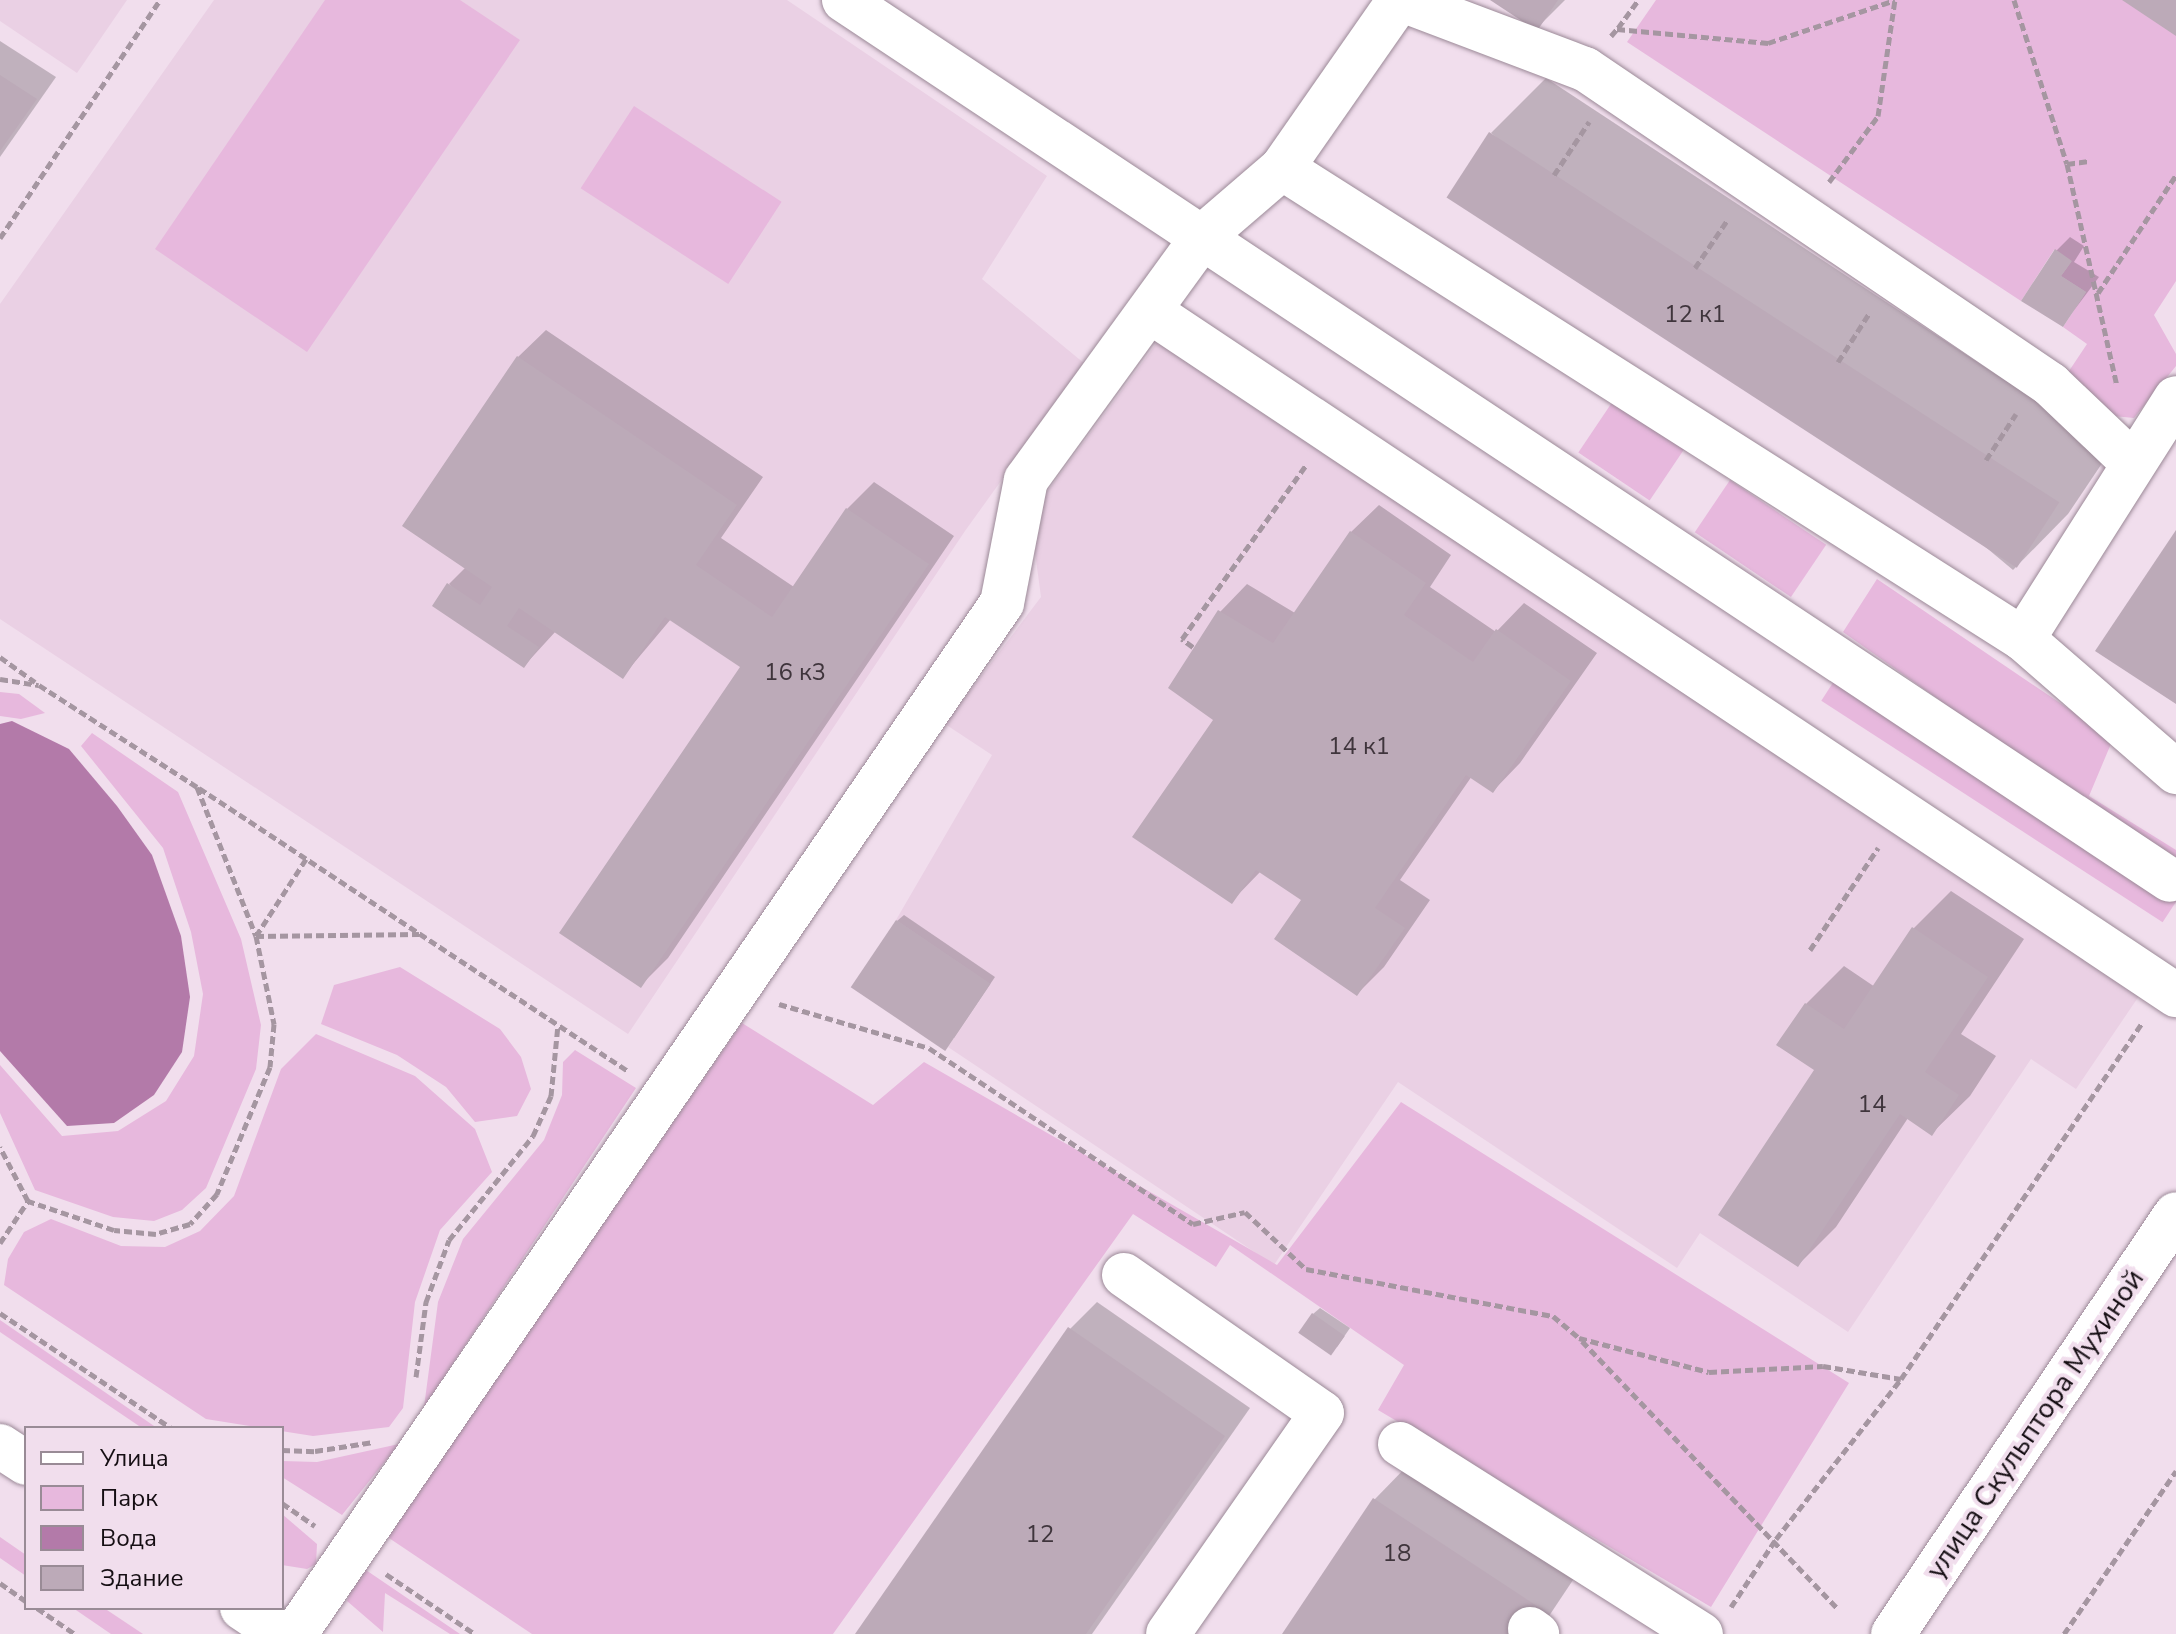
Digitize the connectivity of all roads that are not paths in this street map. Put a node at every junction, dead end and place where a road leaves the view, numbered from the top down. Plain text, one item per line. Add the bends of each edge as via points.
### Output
1 (844, 0) edge
2 (1400, 0) edge
3 (1282, 168) junction
4 (1203, 236) junction
5 (1151, 312) junction
6 (2176, 398) edge
7 (2133, 463) junction
8 (2023, 639) junction
9 (2176, 772) edge
10 (2170, 880) dead end
11 (2170, 992) edge
12 (2176, 1214) edge
13 (1124, 1275) dead end
14 (1400, 1444) dead end
15 (0, 1446) edge
16 (24, 1462) edge
17 (245, 1610) edge
18 (1649, 1620) edge
19 (1715, 1622) edge
20 (281, 1634) edge
21 (295, 1634) edge
22 (1168, 1634) edge
23 (1893, 1634) edge

1 - 4 street
2 - 3 street
2 - 7 street via 1599,78 2040,377
3 - 4 street
3 - 8 street
4 - 5 street
4 - 10 street
5 - 11 street
5 - 21 street via 1026,480 1002,603
6 - 7 street
7 - 8 street
8 - 9 street
12 - 23 street, улица Скульптора Мухиной
13 - 22 street via 1322,1413
14 - 18 street
15 - 16 street
17 - 20 street
18 - 19 street

